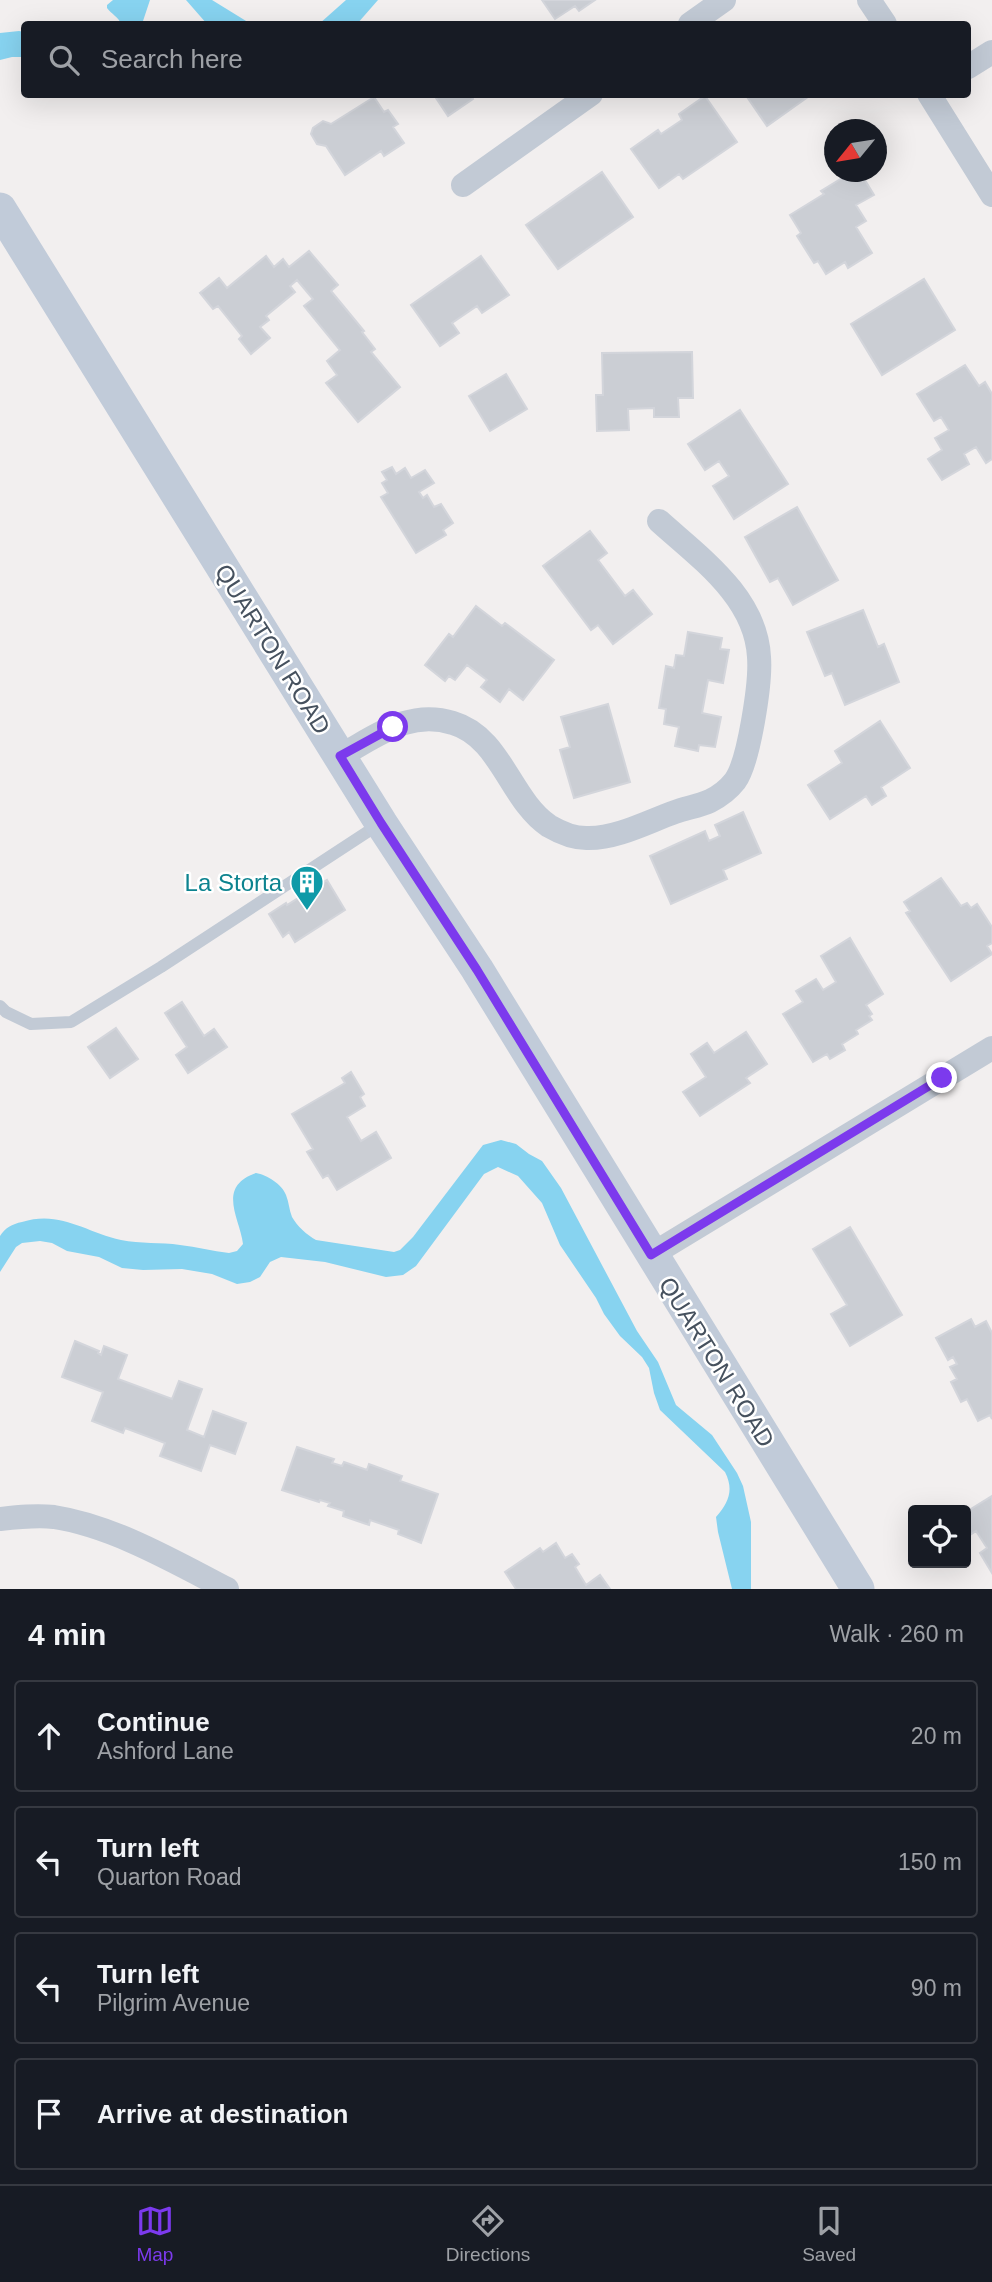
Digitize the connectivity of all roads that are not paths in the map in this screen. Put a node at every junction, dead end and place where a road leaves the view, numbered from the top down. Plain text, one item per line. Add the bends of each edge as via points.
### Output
1 (724, 0) edge
2 (869, 0) edge
3 (694, 21) edge
4 (883, 21) edge
5 (992, 52) edge
6 (971, 66) edge
7 (585, 98) edge
8 (931, 98) edge
9 (463, 185) dead end
10 (992, 195) edge
11 (0, 209) edge
12 (659, 520) dead end
13 (340, 756) junction
14 (381, 823) junction
15 (0, 1006) edge
16 (992, 1048) edge
17 (651, 1255) junction
18 (0, 1519) edge
19 (227, 1589) edge
20 (858, 1589) edge

1 - 3 street
2 - 4 street
5 - 6 street
7 - 9 street
8 - 10 street
11 - 13 street, QUARTON ROAD
12 - 13 street via 741,601 759,642 760,668 742,768 723,794 610,836 587,839 567,836 548,825 532,811 488,748 471,730 454,723 412,719
13 - 14 street, QUARTON ROAD
14 - 15 lane via 71,1022 32,1024
14 - 17 street, QUARTON ROAD
16 - 17 street
17 - 20 street, QUARTON ROAD
18 - 19 street via 53,1517 90,1526

